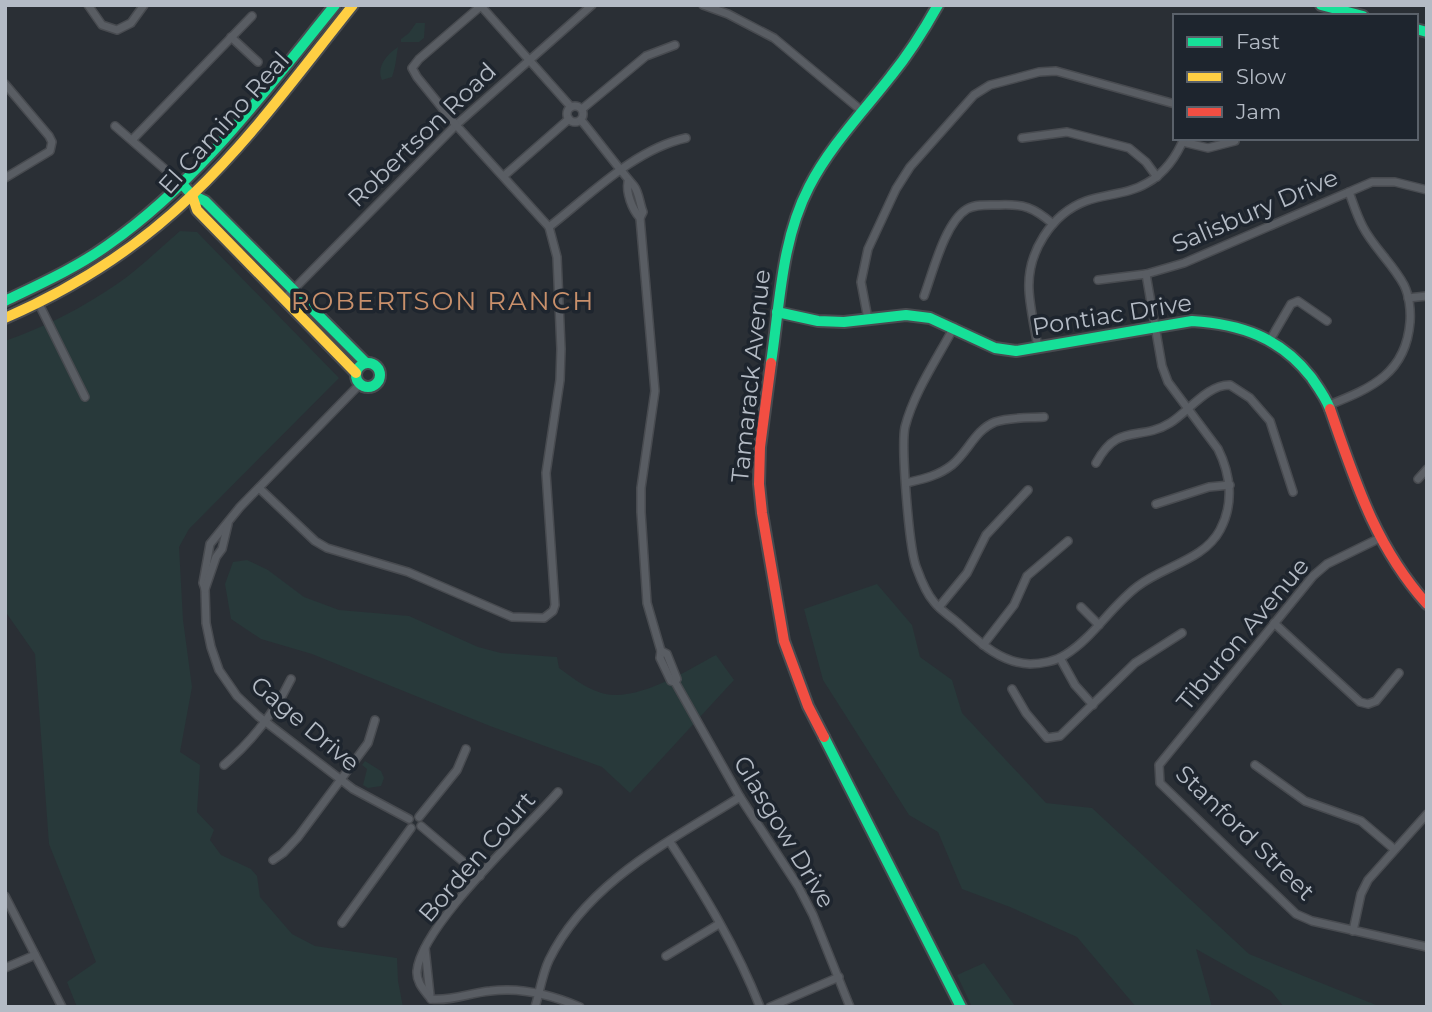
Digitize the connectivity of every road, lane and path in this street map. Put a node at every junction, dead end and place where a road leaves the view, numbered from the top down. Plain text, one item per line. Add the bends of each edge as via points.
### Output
1 (88, 5) edge
2 (144, 5) edge
3 (335, 5) edge
4 (353, 5) edge
5 (592, 5) edge
6 (703, 5) edge
7 (939, 5) edge
8 (1321, 5) edge
9 (481, 6) edge
10 (1355, 14) edge
11 (252, 16) dead end
12 (231, 37) junction
13 (675, 45) dead end
14 (529, 60) junction
15 (258, 62) dead end
16 (5, 84) edge
17 (8, 93) edge
18 (1173, 103) edge
19 (571, 107) junction
20 (582, 109) junction
21 (862, 111) junction
22 (569, 119) junction
23 (581, 120) junction
24 (456, 125) junction
25 (115, 126) dead end
26 (686, 138) dead end
27 (1023, 138) dead end
28 (132, 140) junction
29 (1183, 140) edge
30 (1235, 140) edge
31 (622, 170) junction
32 (505, 176) junction
33 (1157, 177) junction
34 (5, 178) edge
35 (183, 185) junction
36 (1427, 190) edge
37 (1349, 192) junction
38 (192, 195) junction
39 (1053, 224) junction
40 (549, 227) junction
41 (1146, 274) junction
42 (1098, 280) dead end
43 (294, 289) junction
44 (924, 296) dead end
45 (1427, 296) edge
46 (285, 298) junction
47 (1408, 298) junction
48 (5, 301) edge
49 (38, 302) junction
50 (777, 313) junction
51 (5, 318) edge
52 (868, 320) junction
53 (1327, 321) dead end
54 (954, 327) junction
55 (1155, 327) junction
56 (1270, 340) junction
57 (1038, 348) junction
58 (366, 363) junction
59 (358, 378) junction
60 (85, 397) dead end
61 (1329, 405) junction
62 (1187, 409) junction
63 (1044, 417) dead end
64 (1096, 463) dead end
65 (1427, 470) edge
66 (1418, 479) dead end
67 (906, 483) junction
68 (1230, 485) junction
69 (260, 488) junction
70 (1028, 490) dead end
71 (1293, 492) dead end
72 (1156, 504) dead end
73 (229, 523) junction
74 (1378, 539) junction
75 (1068, 541) dead end
76 (212, 556) junction
77 (1427, 604) edge
78 (939, 607) junction
79 (1081, 607) dead end
80 (1274, 623) junction
81 (1099, 625) junction
82 (1182, 633) dead end
83 (983, 645) junction
84 (1060, 658) junction
85 (1399, 673) dead end
86 (291, 679) dead end
87 (1012, 689) dead end
88 (1093, 705) junction
89 (375, 720) dead end
90 (266, 721) junction
91 (466, 749) dead end
92 (224, 765) dead end
93 (1255, 765) dead end
94 (1158, 775) joint
95 (341, 780) junction
96 (558, 792) dead end
97 (740, 797) junction
98 (1427, 814) edge
99 (419, 817) junction
100 (410, 823) junction
101 (421, 826) junction
102 (670, 842) junction
103 (1394, 849) junction
104 (273, 860) dead end
105 (480, 876) junction
106 (5, 896) edge
107 (342, 923) dead end
108 (719, 923) junction
109 (1353, 931) junction
110 (1427, 947) edge
111 (34, 956) junction
112 (666, 956) dead end
113 (5, 968) edge
114 (839, 977) junction
115 (539, 993) junction
116 (62, 1007) edge
117 (536, 1007) edge
118 (580, 1007) edge
119 (760, 1007) edge
120 (770, 1007) edge
121 (850, 1007) edge
122 (961, 1007) edge

1 - 2 street via 110,29 125,28
3 - 35 main road, El Camino Real
4 - 38 main road, El Camino Real
5 - 14 street, Robertson Road
6 - 21 street via 774,38
7 - 21 main road, Tamarack Avenue via 901,65
8 - 10 main road
9 - 14 street
9 - 24 street via 412,68
11 - 12 street
12 - 15 street
12 - 28 street
13 - 20 street via 646,56
14 - 19 street
14 - 24 street, Robertson Road
16 - 17 street
17 - 34 street via 52,142 50,151
18 - 52 street via 1056,71 990,85 974,95 910,167 867,248 861,282
19 - 20 street
19 - 22 street
20 - 23 street
21 - 50 main road, Tamarack Avenue via 829,152 804,198 787,247
22 - 23 street
22 - 32 street
23 - 31 street, Glasgow Drive
24 - 32 street
24 - 43 street, Robertson Road
25 - 28 street
26 - 31 street via 649,151
27 - 33 street via 1067,132 1129,148
28 - 35 street
29 - 30 street via 1209,148
29 - 33 street
31 - 40 street
31 - 97 street, Glasgow Drive via 635,187 635,201 643,212 655,391 640,488 648,603 675,682
32 - 40 street
33 - 39 street via 1128,191 1087,201
35 - 38 main road
35 - 48 main road, El Camino Real via 105,248
36 - 37 street, Salisbury Drive via 1395,182 1372,183
37 - 41 street, Salisbury Drive via 1184,263
37 - 47 street via 1363,228 1404,285
38 - 43 main road via 205,201
38 - 46 main road via 197,209
38 - 49 main road, El Camino Real via 113,260
39 - 44 street via 1037,210 1019,204 966,210 950,227
39 - 57 street via 1033,256 1029,289
40 - 69 street via 557,257 561,349 546,473 553,611 544,618 512,617 408,572 327,548
41 - 42 street, Salisbury Drive
41 - 55 street
43 - 46 street, Robertson Road
43 - 58 main road
45 - 47 street
46 - 59 main road
47 - 61 street via 1409,337 1401,357 1365,391
49 - 51 main road, El Camino Real
49 - 60 street
50 - 52 main road, Pontiac Drive via 818,321
50 - 122 main road, Tamarack Avenue via 759,481 784,640 808,706
52 - 54 main road, Pontiac Drive via 906,315
53 - 56 street via 1298,301 1291,304
54 - 57 main road, Pontiac Drive via 995,348
54 - 67 street via 905,428
55 - 56 main road, Pontiac Drive via 1220,321
55 - 57 main road, Pontiac Drive
55 - 62 street via 1168,382
56 - 61 main road, Pontiac Drive via 1300,362
58 - 59 main road via 359,366
58 - 59 main road via 377,367 379,378 371,386
59 - 69 street, Gage Drive
61 - 74 main road, Pontiac Drive
62 - 64 street via 1161,427 1118,437
62 - 68 street via 1218,449
62 - 71 street via 1223,385 1250,398 1270,421
63 - 67 street via 993,423 977,434 954,464
65 - 66 street
67 - 78 street via 915,566
68 - 72 street
68 - 81 street via 1227,514 1211,542 1139,585
69 - 73 street, Gage Drive
70 - 78 street via 986,536 967,573
73 - 76 street, Gage Drive via 222,549
73 - 76 street, Gage Drive via 210,544
74 - 77 main road, Pontiac Drive via 1406,582
74 - 80 street, Tiburon Avenue via 1327,564
75 - 83 street via 1027,576 1014,605
76 - 90 street, Gage Drive via 205,589 211,647 219,670 237,696
78 - 83 street
79 - 81 street
80 - 85 street via 1360,702 1376,701
80 - 94 street, Tiburon Avenue via 1158,765
81 - 84 street
82 - 88 street via 1135,663
83 - 84 street via 1009,660 1027,663
84 - 88 street
86 - 90 street
87 - 88 street via 1047,738 1060,736
89 - 95 street via 368,743
90 - 92 street
90 - 95 street, Gage Drive
91 - 99 street via 457,770
93 - 103 street via 1305,801 1361,821
94 - 109 street, Stanford Street via 1160,783 1296,914
95 - 100 street, Gage Drive
95 - 104 street via 298,837
96 - 105 street, Borden Court
97 - 102 street
97 - 114 street, Glasgow Drive via 799,886
98 - 103 street
99 - 100 street via 412,816
99 - 101 street
100 - 101 street via 417,829
100 - 107 street
101 - 105 street
102 - 108 street
102 - 115 street via 623,872 569,928 548,963
103 - 109 street via 1361,894
105 - 115 street, Borden Court via 425,948 422,965 431,999 489,990
106 - 111 street
108 - 112 street
108 - 119 street
109 - 110 street, Stanford Street
111 - 113 street
111 - 116 street
114 - 120 street
114 - 121 street, Glasgow Drive
115 - 117 street
115 - 118 street

